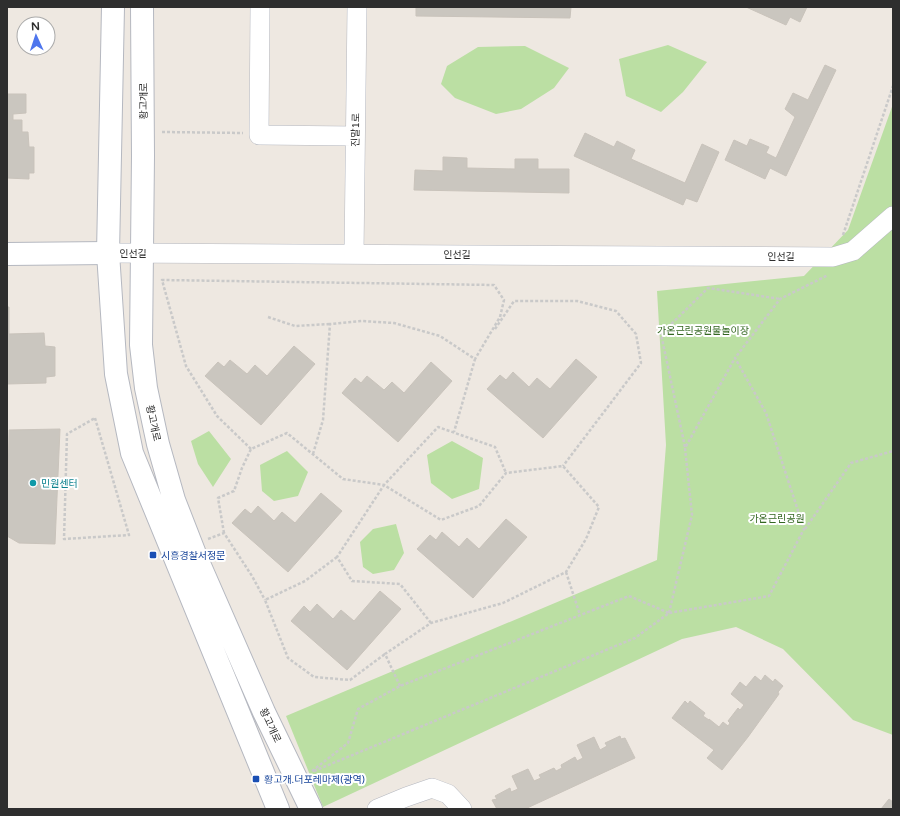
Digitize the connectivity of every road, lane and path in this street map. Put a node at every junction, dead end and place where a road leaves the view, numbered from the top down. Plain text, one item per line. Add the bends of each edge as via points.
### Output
1 (113, 7) edge
2 (142, 7) edge
3 (260, 7) edge
4 (357, 7) edge
5 (893, 86) edge
6 (143, 132) junction
7 (246, 133) dead end
8 (355, 136) junction
9 (893, 216) edge
10 (842, 240) dead end
11 (108, 253) junction
12 (142, 253) junction
13 (7, 254) edge
14 (354, 254) junction
15 (830, 274) dead end
16 (780, 299) junction
17 (268, 317) dead end
18 (330, 324) junction
19 (475, 358) junction
20 (735, 358) junction
21 (454, 432) junction
22 (685, 448) junction
23 (252, 449) junction
24 (893, 451) edge
25 (313, 454) junction
26 (563, 466) junction
27 (506, 473) junction
28 (384, 485) junction
29 (804, 529) junction
30 (224, 533) junction
31 (64, 539) joint
32 (208, 540) dead end
33 (337, 557) junction
34 (566, 572) junction
35 (265, 600) junction
36 (669, 613) junction
37 (580, 615) junction
38 (431, 623) junction
39 (385, 654) junction
40 (400, 686) junction
41 (278, 809) edge
42 (311, 809) edge
43 (377, 809) edge
44 (462, 809) edge

1 - 11 main road
2 - 6 main road, 황고개로
3 - 8 street via 259,134
4 - 8 street, 진말1로
5 - 10 path
6 - 7 path
6 - 12 main road, 황고개로
8 - 14 street, 진말1로
9 - 14 street, 인선길 via 853,251 833,257
11 - 12 street, 인선길
11 - 13 main road, 인선길
11 - 41 main road via 116,374 132,453
12 - 14 street, 인선길
12 - 42 main road, 황고개로 via 140,296 146,388 174,500 264,712
15 - 16 path
16 - 20 path
16 - 22 path via 708,288 661,334
17 - 18 path via 295,326
18 - 19 path via 394,323 440,336
18 - 25 path via 323,420
19 - 21 path
19 - 23 path via 500,317 504,300 494,285 162,280 186,366 217,416
19 - 26 path via 514,301 577,300 616,311 636,334 641,363
20 - 22 path
20 - 29 path via 766,413
21 - 27 path via 496,447
21 - 28 path via 438,427
22 - 36 path via 692,515
23 - 25 path via 287,433
23 - 30 path via 234,491 218,498
24 - 29 path via 850,463
25 - 28 path via 343,479
26 - 27 path
26 - 34 path via 599,507 586,539
27 - 28 path via 478,506 441,520
28 - 33 path
29 - 36 path via 769,596
30 - 32 path
30 - 35 path
31 - 31 path via 67,434 96,418 129,535
33 - 35 path via 305,581
33 - 38 path via 352,581 400,584
34 - 37 path
34 - 38 path via 503,603
35 - 39 path via 288,658 314,677 350,680
36 - 37 path via 629,596
36 - 40 path via 635,638 309,773 348,744 358,709
37 - 40 path
38 - 39 path
39 - 40 path
43 - 44 street via 432,788 448,794

